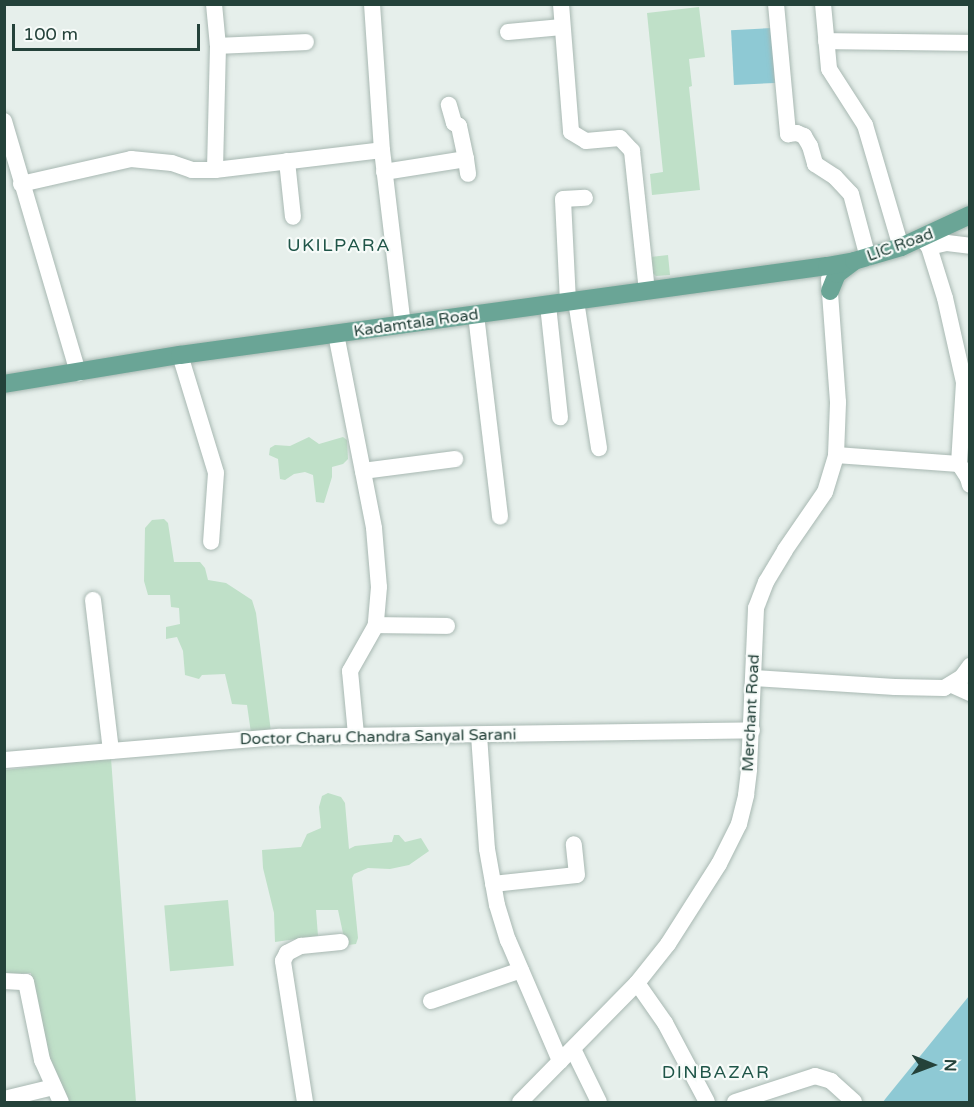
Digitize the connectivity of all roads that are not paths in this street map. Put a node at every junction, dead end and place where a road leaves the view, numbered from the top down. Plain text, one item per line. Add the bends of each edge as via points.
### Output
1 (214, 4) edge
2 (372, 4) edge
3 (561, 4) edge
4 (776, 4) edge
5 (823, 4) edge
6 (562, 27) junction
7 (508, 32) dead end
8 (826, 41) junction
9 (306, 42) dead end
10 (969, 43) edge
11 (218, 46) junction
12 (449, 105) dead end
13 (4, 122) edge
14 (382, 150) junction
15 (287, 161) junction
16 (215, 170) junction
17 (384, 172) junction
18 (21, 184) junction
19 (585, 198) dead end
20 (969, 215) edge
21 (293, 217) dead end
22 (926, 243) junction
23 (969, 246) edge
24 (901, 247) junction
25 (861, 260) junction
26 (827, 266) junction
27 (647, 291) junction
28 (830, 291) junction
29 (572, 301) junction
30 (548, 305) junction
31 (476, 315) junction
32 (403, 325) junction
33 (336, 334) junction
34 (180, 355) junction
35 (78, 373) junction
36 (967, 382) edge
37 (4, 384) edge
38 (560, 417) dead end
39 (599, 448) dead end
40 (836, 455) junction
41 (455, 459) dead end
42 (959, 464) junction
43 (363, 471) junction
44 (969, 485) edge
45 (500, 517) dead end
46 (211, 542) dead end
47 (93, 600) dead end
48 (376, 625) junction
49 (447, 626) dead end
50 (969, 666) edge
51 (754, 678) junction
52 (952, 685) junction
53 (969, 693) edge
54 (752, 730) junction
55 (356, 735) junction
56 (479, 735) junction
57 (111, 751) junction
58 (4, 760) edge
59 (574, 844) dead end
60 (493, 884) junction
61 (341, 942) dead end
62 (521, 970) junction
63 (4, 981) edge
64 (637, 982) junction
65 (431, 1001) dead end
66 (566, 1055) junction
67 (58, 1095) edge
68 (4, 1099) edge
69 (304, 1102) edge
70 (520, 1102) edge
71 (599, 1102) edge
72 (707, 1102) edge
73 (735, 1102) edge
74 (854, 1102) edge

1 - 11 street
2 - 14 street
3 - 6 street
4 - 25 street via 788,134 804,136 816,164 851,194
5 - 8 street
6 - 7 street
6 - 27 street via 571,132 586,141 620,138 632,152
8 - 10 street
8 - 24 street via 833,79 865,124
9 - 11 street
11 - 16 street
12 - 17 street via 454,123 459,126 467,167
13 - 18 street
14 - 15 street
14 - 17 street
15 - 16 street
15 - 21 street
16 - 18 street via 131,159
17 - 32 street
18 - 35 street
19 - 29 street via 563,199
20 - 22 main road, LIC Road
22 - 23 street
22 - 24 main road, LIC Road
22 - 36 street
24 - 25 main road, LIC Road
25 - 26 main road, LIC Road
25 - 28 main road via 837,274
26 - 27 main road, Kadamtala Road
26 - 28 street, Merchant Road
27 - 29 main road, Kadamtala Road
28 - 40 street, Merchant Road via 837,390
29 - 30 main road, Kadamtala Road
29 - 39 street
30 - 31 main road, Kadamtala Road
30 - 38 street
31 - 32 main road, Kadamtala Road
31 - 45 street
32 - 33 main road, Kadamtala Road
33 - 34 main road, Kadamtala Road
33 - 43 street
34 - 35 main road, Kadamtala Road
34 - 46 street via 216,473
35 - 37 main road, Kadamtala Road
36 - 42 street
40 - 42 street
40 - 51 street, Merchant Road via 825,492 766,582 756,609
41 - 43 street
42 - 44 street
43 - 48 street via 374,528 379,609
47 - 57 street
48 - 49 street
48 - 55 street via 350,671
50 - 52 street
51 - 52 street via 895,687
51 - 54 street, Merchant Road
52 - 53 street
54 - 56 street, Doctor Charu Chandra Sanyal Sarani
54 - 64 street, Merchant Road via 739,824 695,904
55 - 56 street, Doctor Charu Chandra Sanyal Sarani
55 - 57 street, Doctor Charu Chandra Sanyal Sarani via 278,737
56 - 60 street
57 - 58 street, Doctor Charu Chandra Sanyal Sarani
59 - 60 street via 577,875
60 - 62 street via 503,929
61 - 69 street via 301,946 287,953 283,961
62 - 65 street
62 - 66 street
63 - 67 street via 26,982 42,1059
64 - 66 street, Merchant Road
64 - 72 street via 665,1023
66 - 70 street, Merchant Road
66 - 71 street
67 - 68 street
73 - 74 street via 815,1076 831,1081

